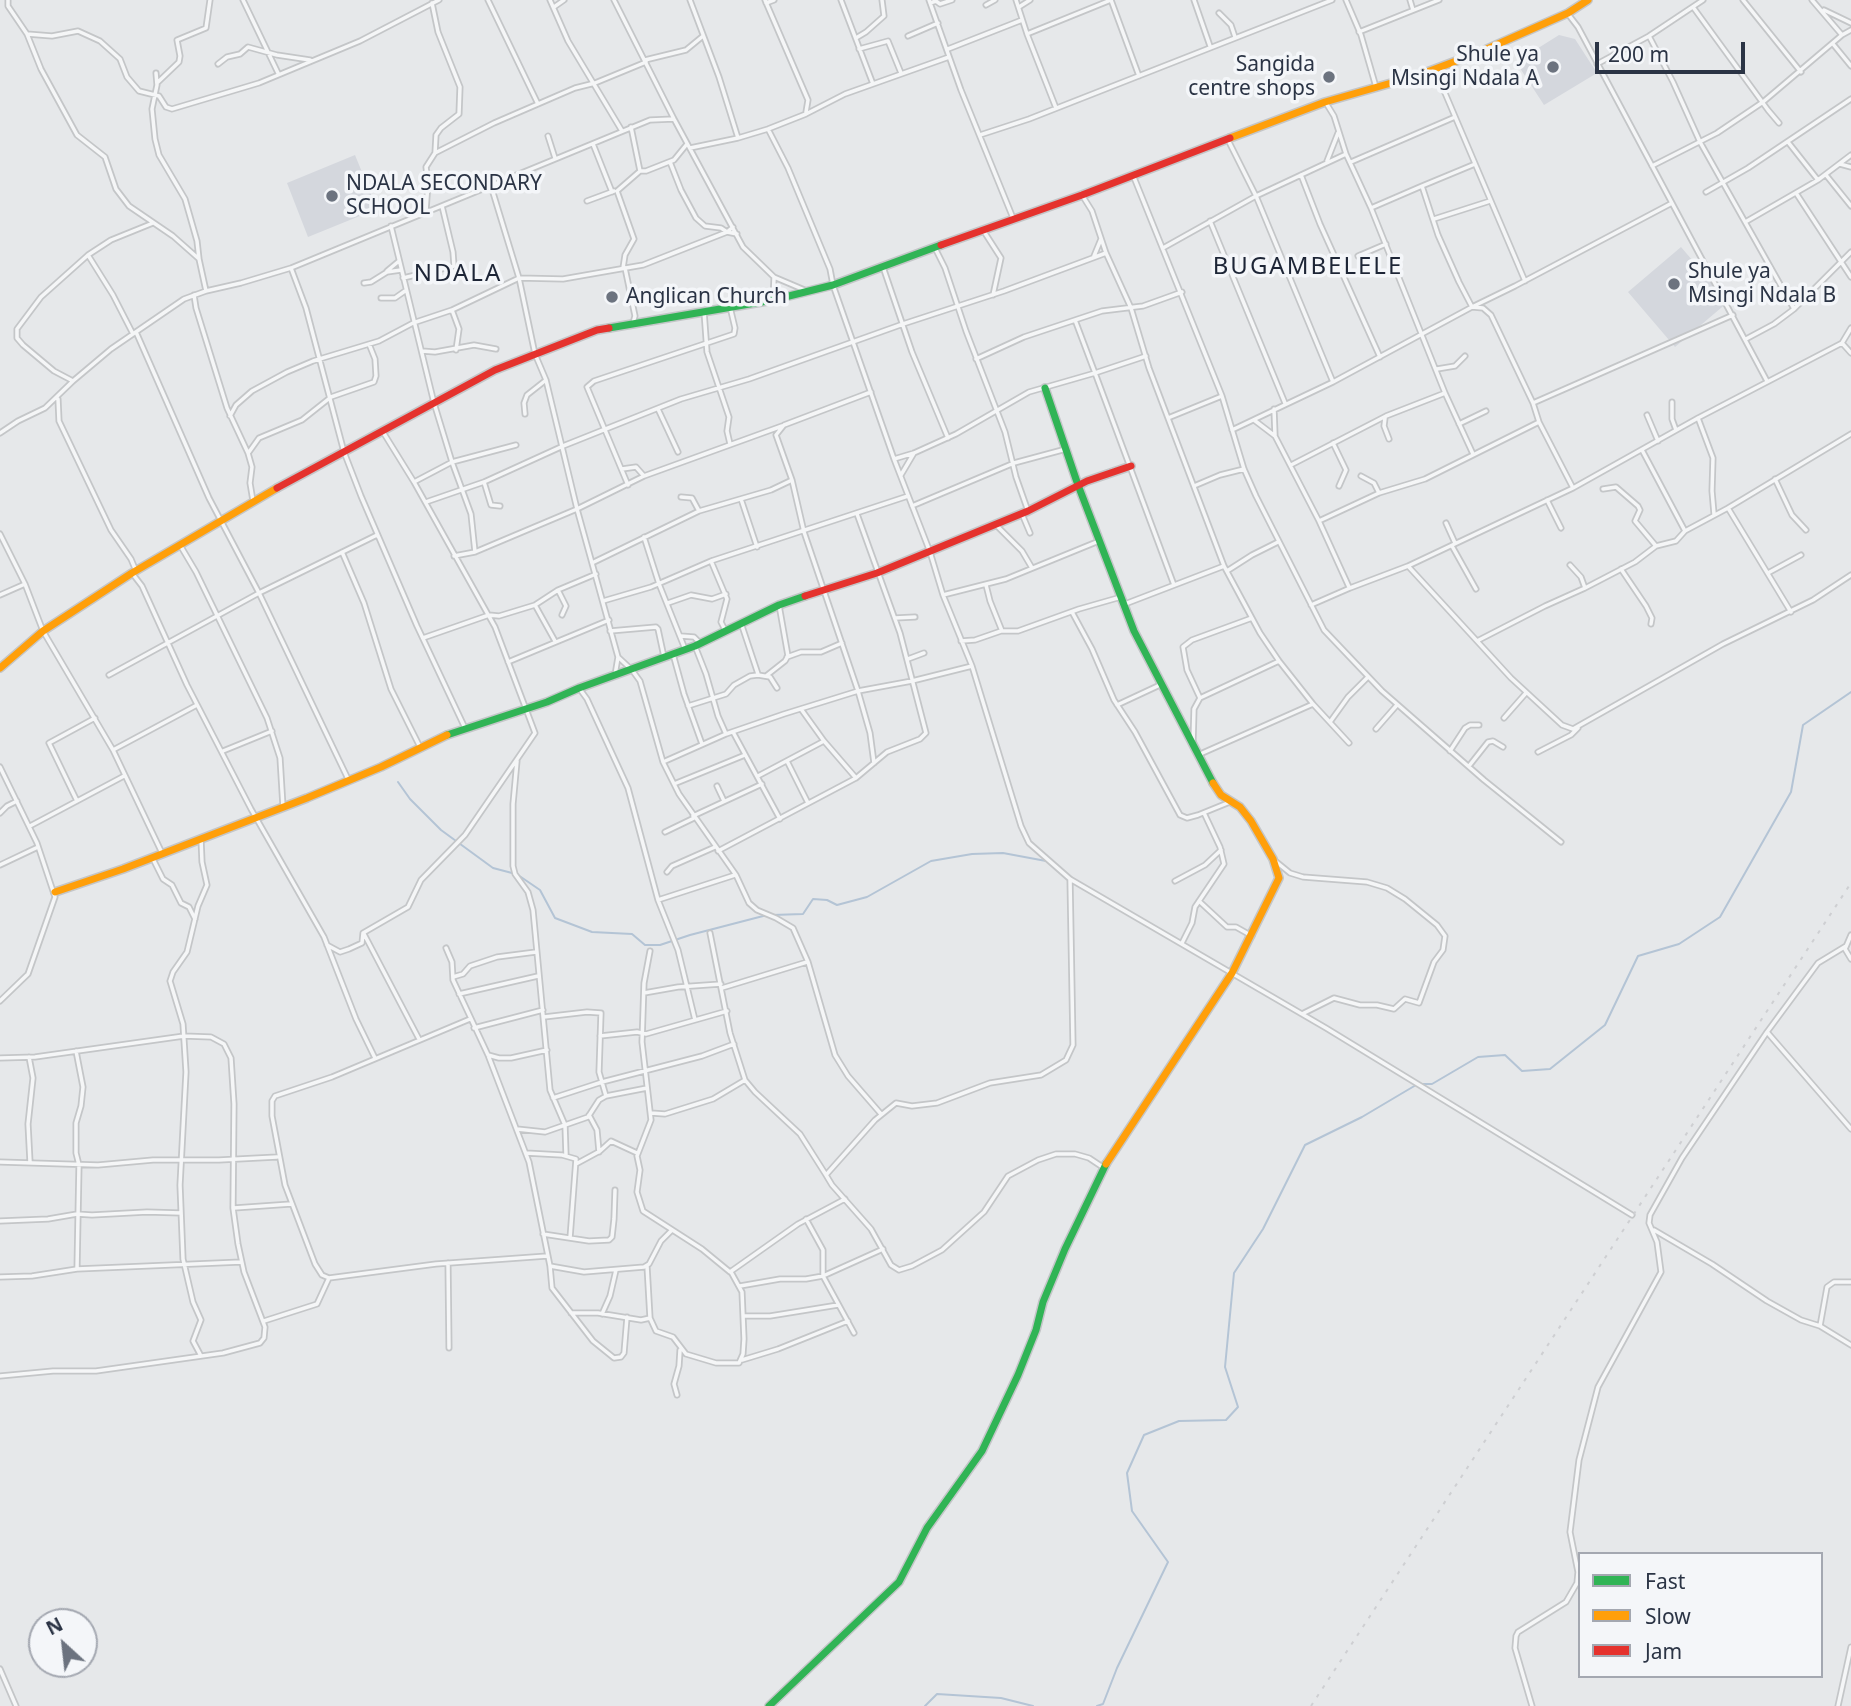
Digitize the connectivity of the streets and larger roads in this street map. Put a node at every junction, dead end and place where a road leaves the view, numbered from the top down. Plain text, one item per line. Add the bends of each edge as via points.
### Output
1 (8, 0) edge
2 (210, 0) edge
3 (243, 0) edge
4 (439, 0) edge
5 (488, 0) edge
6 (550, 0) edge
7 (564, 0) edge
8 (614, 0) edge
9 (690, 0) edge
10 (774, 0) edge
11 (841, 0) edge
12 (882, 0) edge
13 (952, 0) edge
14 (995, 0) edge
15 (1016, 0) edge
16 (1030, 0) edge
17 (1088, 0) edge
18 (1194, 0) edge
19 (1332, 0) edge
20 (1346, 0) edge
21 (1410, 0) edge
22 (1439, 0) edge
23 (1588, 0) edge
24 (1703, 0) edge
25 (1743, 0) edge
26 (1812, 0) edge
27 (929, 1) edge
28 (766, 2) edge
29 (432, 4) junction
30 (986, 5) dead end
31 (554, 7) junction
32 (1018, 7) junction
33 (1090, 7) junction
34 (1693, 7) junction
35 (1413, 10) junction
36 (1822, 10) junction
37 (1219, 13) dead end
38 (1568, 13) junction
39 (1023, 20) junction
40 (938, 23) junction
41 (1851, 23) edge
42 (1851, 30) edge
43 (1359, 32) junction
44 (27, 34) junction
45 (1027, 34) junction
46 (1842, 35) junction
47 (703, 36) junction
48 (908, 36) dead end
49 (1649, 36) junction
50 (1235, 37) junction
51 (856, 38) junction
52 (1833, 44) junction
53 (1210, 46) junction
54 (859, 49) junction
55 (948, 50) junction
56 (266, 51) junction
57 (949, 57) junction
58 (313, 60) junction
59 (645, 61) junction
60 (218, 64) dead end
61 (1597, 64) junction
62 (1851, 66) edge
63 (1432, 71) junction
64 (1801, 72) junction
65 (156, 73) dead end
66 (901, 73) junction
67 (279, 74) junction
68 (1139, 76) junction
69 (158, 83) junction
70 (595, 83) junction
71 (873, 84) junction
72 (1377, 89) junction
73 (154, 94) junction
74 (1851, 99) edge
75 (1325, 102) junction
76 (1763, 102) junction
77 (538, 104) junction
78 (1056, 108) junction
79 (806, 114) junction
80 (1455, 117) junction
81 (674, 119) junction
82 (1779, 123) dead end
83 (631, 127) junction
84 (768, 129) junction
85 (622, 131) junction
86 (1338, 131) junction
87 (980, 135) junction
88 (548, 136) dead end
89 (738, 138) junction
90 (1227, 139) junction
91 (1700, 142) junction
92 (1788, 142) junction
93 (593, 144) junction
94 (689, 146) junction
95 (435, 153) junction
96 (1346, 154) junction
97 (1851, 155) edge
98 (555, 158) junction
99 (670, 162) junction
100 (1351, 162) junction
101 (1326, 163) junction
102 (1475, 164) junction
103 (1839, 164) junction
104 (1653, 166) junction
105 (1851, 167) edge
106 (640, 171) junction
107 (1826, 174) junction
108 (1133, 175) junction
109 (1301, 175) junction
110 (1818, 180) junction
111 (1724, 183) junction
112 (1422, 186) junction
113 (491, 187) junction
114 (614, 191) junction
115 (1706, 192) dead end
116 (1796, 193) junction
117 (1082, 195) junction
118 (1256, 196) junction
119 (587, 201) dead end
120 (1490, 201) junction
121 (1672, 203) junction
122 (442, 206) junction
123 (1851, 206) edge
124 (1371, 208) junction
125 (426, 211) junction
126 (1013, 218) junction
127 (1434, 219) junction
128 (1210, 221) junction
129 (1746, 222) junction
130 (153, 223) junction
131 (391, 226) junction
132 (733, 227) junction
133 (382, 229) junction
134 (983, 230) junction
135 (727, 232) junction
136 (392, 234) junction
137 (737, 234) junction
138 (1101, 238) junction
139 (1386, 244) junction
140 (1163, 247) junction
141 (934, 248) junction
142 (1851, 252) edge
143 (1106, 253) junction
144 (88, 255) junction
145 (1094, 256) junction
146 (1358, 256) dead end
147 (199, 259) junction
148 (399, 261) junction
149 (1842, 263) junction
150 (883, 267) junction
151 (291, 268) junction
152 (624, 268) junction
153 (401, 270) junction
154 (385, 273) junction
155 (774, 277) junction
156 (1851, 277) edge
157 (402, 278) junction
158 (519, 278) junction
159 (1525, 281) junction
160 (364, 283) dead end
161 (833, 285) junction
162 (206, 291) junction
163 (406, 291) junction
164 (809, 292) junction
165 (1182, 292) junction
166 (194, 295) junction
167 (993, 295) junction
168 (382, 298) dead end
169 (774, 300) junction
170 (1488, 300) junction
171 (957, 306) junction
172 (1472, 306) junction
173 (730, 307) junction
174 (1131, 308) junction
175 (1794, 309) junction
176 (452, 310) junction
177 (704, 311) junction
178 (1488, 311) junction
179 (1732, 315) junction
180 (1075, 320) junction
181 (413, 323) junction
182 (634, 323) junction
183 (903, 324) junction
184 (1851, 328) edge
185 (134, 333) junction
186 (1421, 335) junction
187 (1745, 340) junction
188 (854, 341) junction
189 (1842, 343) junction
190 (369, 344) junction
191 (706, 344) junction
192 (496, 349) dead end
193 (456, 350) junction
194 (422, 351) junction
195 (1851, 353) edge
196 (535, 354) junction
197 (1146, 356) junction
198 (1465, 356) dead end
199 (1380, 357) junction
200 (320, 359) junction
201 (976, 359) junction
202 (1437, 369) junction
203 (1095, 373) junction
204 (546, 380) junction
205 (73, 381) junction
206 (1767, 381) junction
207 (1333, 382) junction
208 (719, 387) junction
209 (1045, 387) junction
210 (871, 391) junction
211 (1445, 393) junction
212 (1222, 396) junction
213 (58, 397) junction
214 (331, 397) junction
215 (1672, 402) dead end
216 (434, 403) junction
217 (1533, 403) junction
218 (1286, 404) junction
219 (658, 409) junction
220 (1274, 409) junction
221 (1486, 411) dead end
222 (996, 412) junction
223 (525, 414) dead end
224 (1647, 415) dead end
225 (230, 416) junction
226 (1386, 416) junction
227 (1168, 418) junction
228 (1698, 418) junction
229 (1254, 420) junction
230 (1539, 422) junction
231 (1459, 424) junction
232 (783, 425) junction
233 (607, 429) junction
234 (767, 430) junction
235 (1232, 430) junction
236 (1676, 430) junction
237 (383, 432) junction
238 (0, 433) edge
239 (1851, 434) edge
240 (776, 435) junction
241 (1275, 436) junction
242 (948, 438) junction
243 (1389, 439) dead end
244 (1658, 441) junction
245 (1333, 443) junction
246 (730, 444) junction
247 (516, 445) dead end
248 (563, 446) junction
249 (1066, 449) junction
250 (1642, 450) junction
251 (344, 452) junction
252 (678, 452) dead end
253 (248, 453) junction
254 (914, 453) junction
255 (1473, 454) junction
256 (894, 459) junction
257 (452, 462) junction
258 (1014, 463) junction
259 (1291, 465) junction
260 (1131, 466) junction
261 (622, 468) junction
262 (1244, 469) junction
263 (901, 475) junction
264 (1361, 475) dead end
265 (644, 476) junction
266 (1775, 479) junction
267 (792, 481) junction
268 (414, 482) junction
269 (484, 482) junction
270 (628, 485) junction
271 (1078, 485) junction
272 (1194, 486) junction
273 (1339, 486) dead end
274 (1573, 488) junction
275 (1603, 489) dead end
276 (461, 490) junction
277 (1379, 493) junction
278 (908, 496) junction
279 (681, 498) dead end
280 (741, 499) junction
281 (1547, 500) junction
282 (253, 501) junction
283 (426, 502) junction
284 (499, 506) dead end
285 (912, 506) junction
286 (1728, 508) junction
287 (577, 509) junction
288 (699, 511) junction
289 (1025, 513) junction
290 (857, 514) junction
291 (1714, 514) junction
292 (221, 520) junction
293 (1319, 521) junction
294 (1446, 523) dead end
295 (996, 525) junction
296 (1561, 528) dead end
297 (1806, 530) dead end
298 (1685, 531) junction
299 (804, 532) junction
300 (1030, 533) dead end
301 (0, 534) edge
302 (377, 535) junction
303 (644, 536) junction
304 (1099, 541) junction
305 (1278, 542) junction
306 (180, 545) junction
307 (1454, 545) junction
308 (1656, 546) junction
309 (757, 547) junction
310 (342, 552) junction
311 (475, 552) junction
312 (930, 552) junction
313 (1801, 555) dead end
314 (454, 556) junction
315 (710, 561) junction
316 (593, 562) junction
317 (1570, 565) dead end
318 (1408, 566) junction
319 (1621, 568) junction
320 (1033, 569) junction
321 (1225, 569) junction
322 (134, 572) junction
323 (877, 573) junction
324 (1769, 573) junction
325 (596, 574) junction
326 (1851, 575) edge
327 (25, 584) junction
328 (659, 584) junction
329 (986, 585) junction
330 (1174, 585) junction
331 (1350, 587) junction
332 (1585, 588) junction
333 (1476, 589) dead end
334 (558, 590) junction
335 (824, 591) junction
336 (259, 593) junction
337 (726, 594) junction
338 (0, 595) edge
339 (943, 595) junction
340 (603, 601) junction
341 (1122, 601) junction
342 (667, 603) junction
343 (536, 605) junction
344 (779, 605) junction
345 (1311, 606) junction
346 (1072, 612) junction
347 (1791, 612) junction
348 (489, 615) junction
349 (562, 615) dead end
350 (218, 616) junction
351 (915, 617) dead end
352 (895, 618) junction
353 (1252, 618) junction
354 (609, 620) junction
355 (741, 623) junction
356 (1651, 624) dead end
357 (43, 631) junction
358 (610, 631) junction
359 (725, 631) junction
360 (1002, 631) junction
361 (681, 636) junction
362 (423, 638) junction
363 (961, 641) junction
364 (555, 642) junction
365 (1477, 642) junction
366 (170, 643) junction
367 (842, 643) junction
368 (697, 645) junction
369 (685, 649) junction
370 (924, 653) dead end
371 (673, 654) junction
372 (618, 657) junction
373 (664, 657) junction
374 (787, 657) junction
375 (908, 659) junction
376 (1279, 661) junction
377 (508, 662) junction
378 (972, 666) junction
379 (0, 668) edge
380 (632, 670) junction
381 (615, 675) junction
382 (758, 675) junction
383 (109, 676) dead end
384 (766, 677) junction
385 (1368, 677) junction
386 (912, 681) junction
387 (1162, 684) junction
388 (579, 688) junction
389 (777, 688) dead end
390 (858, 691) junction
391 (1526, 692) junction
392 (1200, 698) junction
393 (713, 700) junction
394 (1313, 704) junction
395 (197, 705) junction
396 (1117, 705) junction
397 (1397, 705) junction
398 (688, 706) junction
399 (526, 708) junction
400 (801, 709) junction
401 (95, 718) junction
402 (1504, 718) dead end
403 (1330, 722) junction
404 (1479, 725) dead end
405 (1579, 726) junction
406 (466, 728) junction
407 (1376, 729) dead end
408 (272, 731) junction
409 (733, 732) junction
410 (726, 734) junction
411 (824, 741) junction
412 (1349, 743) dead end
413 (702, 744) junction
414 (1193, 745) junction
415 (420, 747) junction
416 (1503, 747) dead end
417 (113, 750) junction
418 (223, 751) junction
419 (1450, 751) junction
420 (1538, 752) dead end
421 (745, 755) junction
422 (1198, 755) junction
423 (517, 759) junction
424 (787, 761) junction
425 (663, 762) junction
426 (874, 764) junction
427 (1469, 766) junction
428 (0, 767) edge
429 (124, 775) junction
430 (758, 776) junction
431 (856, 778) junction
432 (349, 780) junction
433 (674, 783) junction
434 (762, 784) junction
435 (717, 786) dead end
436 (17, 801) junction
437 (724, 801) junction
438 (77, 802) junction
439 (1232, 802) junction
440 (808, 804) junction
441 (283, 807) junction
442 (0, 813) edge
443 (1204, 813) junction
444 (256, 817) junction
445 (694, 817) junction
446 (780, 819) junction
447 (30, 826) junction
448 (665, 832) dead end
449 (201, 839) junction
450 (1561, 842) dead end
451 (38, 847) junction
452 (717, 849) junction
453 (1221, 850) junction
454 (162, 853) junction
455 (152, 857) junction
456 (1273, 859) junction
457 (0, 865) edge
458 (667, 872) dead end
459 (736, 875) junction
460 (1070, 879) junction
461 (1175, 881) dead end
462 (55, 892) junction
463 (657, 900) junction
464 (1199, 901) junction
465 (195, 921) junction
466 (363, 933) junction
467 (710, 933) dead end
468 (1851, 935) edge
469 (1252, 936) junction
470 (1182, 943) junction
471 (327, 945) junction
472 (1846, 946) junction
473 (446, 948) dead end
474 (650, 951) dead end
475 (536, 952) junction
476 (1851, 959) edge
477 (808, 962) junction
478 (1232, 973) junction
479 (538, 976) junction
480 (452, 977) junction
481 (722, 986) junction
482 (687, 987) junction
483 (644, 993) junction
484 (459, 994) junction
485 (0, 1001) edge
486 (543, 1010) junction
487 (727, 1012) junction
488 (1302, 1014) junction
489 (544, 1017) junction
490 (470, 1018) junction
491 (695, 1020) junction
492 (474, 1028) junction
493 (1767, 1032) junction
494 (642, 1034) junction
495 (184, 1036) junction
496 (599, 1036) junction
497 (419, 1040) junction
498 (734, 1044) junction
499 (547, 1050) junction
500 (76, 1051) junction
501 (488, 1055) junction
502 (29, 1057) junction
503 (0, 1058) edge
504 (375, 1058) junction
505 (646, 1071) junction
506 (745, 1080) junction
507 (602, 1082) junction
508 (647, 1088) junction
509 (606, 1096) junction
510 (553, 1098) junction
511 (651, 1113) junction
512 (881, 1114) junction
513 (589, 1115) junction
514 (565, 1125) junction
515 (516, 1129) junction
516 (1851, 1129) edge
517 (598, 1152) junction
518 (526, 1153) junction
519 (638, 1153) junction
520 (566, 1156) junction
521 (278, 1157) junction
522 (182, 1160) junction
523 (234, 1160) junction
524 (0, 1162) edge
525 (30, 1162) junction
526 (576, 1164) junction
527 (79, 1165) junction
528 (1104, 1168) junction
529 (827, 1175) junction
530 (615, 1190) dead end
531 (845, 1199) junction
532 (292, 1203) junction
533 (233, 1208) junction
534 (181, 1213) junction
535 (77, 1214) junction
536 (1632, 1215) dead end
537 (806, 1219) junction
538 (0, 1221) edge
539 (1652, 1229) junction
540 (672, 1230) junction
541 (542, 1234) junction
542 (570, 1238) junction
543 (883, 1249) junction
544 (547, 1256) junction
545 (241, 1262) junction
546 (448, 1263) junction
547 (183, 1264) junction
548 (550, 1266) junction
549 (647, 1266) junction
550 (77, 1269) junction
551 (616, 1270) junction
552 (731, 1272) junction
553 (824, 1276) junction
554 (0, 1277) edge
555 (329, 1278) junction
556 (1851, 1282) edge
557 (740, 1286) junction
558 (839, 1305) junction
559 (571, 1313) junction
560 (602, 1314) junction
561 (744, 1316) junction
562 (627, 1317) junction
563 (650, 1318) junction
564 (264, 1321) junction
565 (849, 1321) junction
566 (1820, 1326) junction
567 (855, 1333) dead end
568 (1851, 1345) edge
569 (449, 1348) dead end
570 (680, 1350) junction
571 (201, 1356) junction
572 (741, 1360) junction
573 (0, 1376) edge
574 (677, 1395) dead end
575 (1851, 1647) edge
576 (0, 1669) edge
577 (16, 1706) edge
578 (769, 1706) edge
579 (1532, 1706) edge
580 (1838, 1706) edge

1 - 44 street
2 - 69 street via 206,28 177,40 179,62
3 - 56 street
4 - 29 street
5 - 77 street
6 - 31 street
7 - 31 street
8 - 59 street
9 - 47 street
10 - 28 street
11 - 51 street
12 - 51 street via 884,16
13 - 27 street
14 - 30 street
15 - 32 street
16 - 32 street
17 - 33 street
18 - 53 street
19 - 50 street
20 - 43 street
21 - 35 street
22 - 35 street
23 - 38 street
24 - 34 street
25 - 64 street
26 - 36 street
27 - 40 street
28 - 79 street via 808,100
29 - 58 street
29 - 95 street via 460,87 459,114 436,135
31 - 70 street via 568,41
32 - 39 street
33 - 45 street
33 - 68 street via 1111,0
34 - 49 street
34 - 76 street
35 - 43 street
36 - 41 street
36 - 46 street
37 - 50 street
38 - 61 street
38 - 63 street
39 - 45 street
39 - 55 street
40 - 48 street
40 - 55 street
42 - 46 street
43 - 72 street
44 - 73 street via 78,31 91,36 120,59 139,91
44 - 130 street via 74,130 105,157 123,200
45 - 78 street
46 - 52 street
47 - 59 street via 686,50
47 - 89 street
49 - 61 street
49 - 91 street
50 - 53 street
51 - 54 street
52 - 62 street
52 - 64 street
53 - 68 street
54 - 66 street via 888,41
54 - 71 street
55 - 57 street
56 - 58 street
56 - 60 street via 247,47
56 - 67 street
57 - 66 street
57 - 87 street
58 - 67 street
59 - 70 street
59 - 81 street
61 - 104 street
63 - 72 street
63 - 80 street
64 - 76 street
65 - 69 street
66 - 71 street
67 - 73 street via 172,109
68 - 78 street
69 - 73 street
70 - 77 street
70 - 85 street
71 - 79 street
72 - 75 street
73 - 147 street via 157,148 186,199
74 - 92 street
75 - 86 street
75 - 90 street
76 - 82 street
76 - 91 street
77 - 95 street
78 - 87 street
79 - 84 street
80 - 100 street
80 - 102 street
81 - 83 street via 654,119
81 - 94 street
83 - 85 street
83 - 106 street
84 - 89 street
84 - 161 street
85 - 93 street
86 - 96 street
86 - 101 street
87 - 126 street
88 - 98 street
89 - 94 street
90 - 108 street
90 - 118 street
91 - 104 street
91 - 111 street
92 - 110 street
92 - 111 street
93 - 98 street
93 - 114 street
94 - 99 street
94 - 132 street
95 - 125 street via 426,167
96 - 100 street
96 - 101 street
97 - 103 street
98 - 113 street
99 - 106 street
99 - 135 street via 696,218 705,226
100 - 124 street
101 - 109 street
102 - 112 street
102 - 120 street
103 - 105 street
103 - 107 street
104 - 121 street
106 - 114 street
107 - 110 street
107 - 123 street
108 - 117 street
108 - 140 street
109 - 118 street
109 - 199 street
110 - 116 street
111 - 115 street
111 - 129 street
112 - 124 street
112 - 127 street
113 - 122 street
113 - 158 street
114 - 119 street
114 - 152 street via 634,239
116 - 129 street
116 - 149 street
117 - 126 street
117 - 138 street
118 - 128 street
118 - 207 street
120 - 127 street
120 - 159 street
121 - 159 street
121 - 179 street
122 - 125 street
122 - 157 street via 454,266
124 - 139 street
125 - 131 street
126 - 134 street
127 - 172 street
128 - 140 street
128 - 218 street
129 - 175 street
130 - 144 street
130 - 147 street
131 - 133 street
131 - 136 street
132 - 135 street
132 - 137 street
133 - 136 street
133 - 151 street
134 - 141 street
134 - 167 street via 1001,258
135 - 137 street
135 - 152 street via 650,263
136 - 148 street
137 - 155 street via 748,254
138 - 143 street
138 - 145 street
139 - 146 street
139 - 186 street
140 - 165 street
141 - 150 street
141 - 171 street
142 - 149 street
143 - 145 street
143 - 174 street
144 - 185 street
144 - 205 street via 32,306 16,332 46,365
145 - 167 street
147 - 162 street
148 - 153 street
148 - 154 street
149 - 156 street
149 - 175 street
150 - 161 street
150 - 183 street
151 - 162 street
151 - 200 street
152 - 158 street via 563,279
152 - 182 street
153 - 154 street
153 - 157 street
154 - 160 street
155 - 164 street
155 - 169 street
157 - 163 street
158 - 176 street
158 - 196 street
159 - 170 street
161 - 164 street
161 - 188 street
162 - 166 street
163 - 168 street via 395,298
163 - 181 street
164 - 169 street
165 - 174 street
165 - 212 street
166 - 185 street
166 - 225 street
167 - 171 street
169 - 173 street
170 - 172 street
170 - 178 street
171 - 183 street
171 - 201 street
172 - 178 street
172 - 186 street
173 - 177 street
173 - 191 street via 735,332
174 - 180 street
174 - 197 street
175 - 187 street
176 - 181 street
176 - 193 street via 459,329
177 - 182 street
177 - 191 street
178 - 217 street
179 - 187 street
179 - 217 street
180 - 201 street
180 - 203 street
181 - 190 street
181 - 194 street
182 - 196 street via 597,330
183 - 188 street
183 - 242 street
184 - 189 street
185 - 205 street
185 - 292 street
186 - 199 street
186 - 202 street
187 - 206 street
188 - 208 street
188 - 210 street
189 - 195 street
189 - 206 street
190 - 200 street
190 - 214 street via 375,359 375,381
191 - 208 street
191 - 233 street via 589,384 588,391
192 - 193 street via 474,345
193 - 194 street
194 - 216 street
196 - 204 street
196 - 216 street
197 - 203 street
197 - 227 street
198 - 202 street via 1453,367
199 - 207 street
200 - 214 street
200 - 225 street via 253,391
201 - 222 street
202 - 211 street
203 - 209 street
203 - 260 street
204 - 223 street via 527,395
204 - 248 street
205 - 213 street
206 - 228 street
207 - 218 street
208 - 219 street
208 - 246 street via 729,417
209 - 222 street
209 - 249 street
210 - 232 street
210 - 256 street
211 - 226 street
211 - 231 street
212 - 227 street
212 - 235 street
213 - 238 street
213 - 322 street via 59,421
214 - 251 street
214 - 253 street via 302,419 259,438
215 - 236 street
216 - 237 street
216 - 257 street
217 - 230 street
218 - 220 street
219 - 233 street
219 - 252 street
220 - 229 street
220 - 241 street
221 - 231 street
222 - 242 street
222 - 258 street
224 - 244 street
225 - 253 street
226 - 243 street via 1383,424
226 - 245 street
227 - 272 street
228 - 236 street
228 - 291 street via 1713,458
229 - 235 street
229 - 241 street
230 - 255 street
230 - 274 street
231 - 255 street
232 - 234 street
232 - 240 street
233 - 248 street
233 - 261 street
234 - 240 street
234 - 246 street
235 - 262 street
236 - 244 street
237 - 251 street
237 - 268 street
239 - 266 street
240 - 267 street
241 - 259 street
242 - 254 street
244 - 250 street
245 - 259 street
245 - 273 street via 1346,470
246 - 265 street
247 - 257 street
248 - 269 street
248 - 287 street
249 - 258 street
249 - 271 street
250 - 274 street
250 - 298 street
251 - 282 street
251 - 302 street
253 - 282 street
254 - 256 street
254 - 263 street
255 - 277 street via 1425,479
256 - 263 street
257 - 268 street
257 - 276 street
258 - 285 street
258 - 289 street
259 - 293 street
260 - 271 street
260 - 330 street
261 - 265 street via 636,467
261 - 270 street
262 - 272 street
262 - 305 street
263 - 278 street
264 - 277 street via 1374,483
265 - 270 street
266 - 286 street
266 - 297 street via 1792,515
267 - 280 street
267 - 299 street
268 - 283 street
269 - 276 street
269 - 284 street via 490,504
270 - 287 street
271 - 289 street
271 - 304 street
272 - 321 street
274 - 281 street
275 - 308 street via 1616,487 1638,506 1635,521
276 - 283 street
276 - 311 street via 471,514
277 - 293 street
278 - 285 street
278 - 290 street
279 - 288 street via 692,498
280 - 288 street
280 - 309 street
281 - 296 street
281 - 307 street
282 - 292 street
283 - 314 street
285 - 312 street
286 - 291 street
286 - 324 street
287 - 311 street
287 - 316 street
288 - 303 street
289 - 295 street
289 - 300 street
290 - 299 street
290 - 323 street
291 - 298 street
292 - 306 street
292 - 336 street
293 - 331 street
294 - 307 street
295 - 312 street
295 - 320 street
298 - 308 street via 1676,541
299 - 309 street
299 - 335 street
301 - 327 street
302 - 310 street
302 - 362 street
303 - 316 street
303 - 328 street
304 - 320 street
304 - 341 street
305 - 321 street
305 - 345 street
306 - 322 street
306 - 350 street
307 - 318 street
307 - 333 street
308 - 319 street
309 - 315 street
310 - 336 street
310 - 415 street via 364,603 391,689
311 - 314 street
312 - 323 street
312 - 339 street
313 - 324 street
314 - 348 street
315 - 328 street
315 - 337 street
316 - 325 street
317 - 332 street
318 - 331 street
318 - 365 street
319 - 332 street
319 - 356 street via 1646,606
320 - 329 street
321 - 330 street
321 - 353 street
322 - 357 street
322 - 366 street
323 - 335 street
323 - 352 street
324 - 347 street
325 - 334 street
325 - 340 street
326 - 347 street
327 - 338 street
327 - 357 street
328 - 340 street
328 - 342 street
329 - 339 street
329 - 360 street
330 - 341 street
331 - 345 street
332 - 365 street
334 - 343 street
334 - 349 street via 566,606
335 - 344 street
335 - 367 street
336 - 350 street
336 - 432 street
337 - 342 street via 712,599 691,595
337 - 359 street via 721,622
339 - 363 street
340 - 354 street
341 - 346 street
341 - 387 street
342 - 361 street
343 - 348 street
343 - 364 street
344 - 355 street
344 - 374 street
345 - 385 street via 1329,637
346 - 360 street via 1018,631
346 - 396 street
347 - 405 street via 1723,644
348 - 362 street
348 - 377 street
350 - 366 street
350 - 408 street
351 - 352 street
352 - 375 street
353 - 376 street
353 - 392 street via 1183,647
354 - 358 street
354 - 364 street
355 - 359 street
355 - 382 street
357 - 379 street
357 - 401 street
358 - 372 street
358 - 373 street via 656,627
359 - 368 street
360 - 363 street
361 - 368 street via 694,637
361 - 369 street
362 - 406 street
363 - 378 street
364 - 377 street
365 - 391 street
366 - 383 street
366 - 395 street
367 - 374 street via 821,652
367 - 390 street
368 - 369 street
368 - 393 street
369 - 371 street
370 - 375 street
371 - 373 street
371 - 398 street
372 - 380 street
372 - 381 street
373 - 380 street
374 - 384 street
375 - 386 street
376 - 392 street
376 - 394 street
377 - 399 street
378 - 386 street
378 - 460 street via 1024,834
380 - 381 street
380 - 425 street via 642,687
381 - 388 street
382 - 384 street
382 - 393 street
384 - 389 street
385 - 397 street
385 - 403 street
386 - 390 street
386 - 426 street via 926,733
387 - 396 street
387 - 414 street
388 - 399 street
388 - 463 street via 626,781
390 - 400 street
390 - 426 street
391 - 402 street
391 - 405 street via 1562,725 1569,729
392 - 414 street via 1194,709
393 - 398 street
393 - 410 street
394 - 403 street
394 - 422 street
395 - 417 street
395 - 418 street
396 - 443 street via 1180,815
397 - 407 street
397 - 419 street
398 - 413 street
399 - 406 street
399 - 423 street via 535,733
400 - 409 street
400 - 411 street
401 - 417 street
401 - 438 street via 49,743
403 - 412 street
404 - 419 street via 1465,728
405 - 420 street
406 - 415 street
408 - 418 street
408 - 441 street via 280,758
409 - 410 street
409 - 421 street
410 - 413 street
411 - 424 street
411 - 431 street
413 - 425 street
414 - 422 street
415 - 432 street
416 - 427 street via 1488,742
417 - 429 street
418 - 444 street
419 - 427 street
421 - 430 street
421 - 433 street
422 - 439 street via 1216,788
423 - 466 street via 465,835 421,880 410,906
423 - 475 street via 513,866 531,900
424 - 430 street
424 - 440 street
425 - 433 street
426 - 431 street
427 - 450 street
428 - 436 street
429 - 438 street
429 - 454 street
430 - 434 street
431 - 440 street
432 - 441 street
433 - 445 street
434 - 437 street
434 - 446 street
435 - 437 street
436 - 442 street
436 - 447 street
437 - 445 street
438 - 447 street
439 - 443 street
439 - 456 street via 1244,811
440 - 446 street
441 - 444 street
443 - 453 street
444 - 449 street
444 - 471 street
445 - 448 street
445 - 452 street
446 - 452 street
447 - 451 street
449 - 454 street
449 - 465 street via 208,883
451 - 457 street
451 - 462 street
452 - 458 street via 673,865
452 - 459 street
453 - 461 street
453 - 464 street via 1223,867
454 - 455 street
455 - 462 street
455 - 465 street
456 - 469 street via 1278,881
456 - 488 street via 1303,877 1387,888 1445,936 1419,1003 1405,999 1394,1009 1333,998
459 - 463 street
459 - 477 street via 754,908 793,928
460 - 470 street
460 - 512 street via 1073,1045 1066,1060 1041,1075 990,1083 937,1103 912,1106 898,1102
462 - 485 street via 55,903 27,974
463 - 482 street via 678,950
464 - 469 street via 1227,927
464 - 470 street
465 - 495 street via 187,952 170,981
466 - 471 street via 362,943 342,952
466 - 497 street
467 - 481 street
468 - 472 street
469 - 478 street
470 - 478 street
471 - 504 street
472 - 476 street
472 - 493 street via 1818,964
473 - 480 street
474 - 483 street
475 - 479 street
475 - 480 street via 497,957
477 - 481 street
477 - 512 street via 835,1055
478 - 488 street
478 - 528 street
479 - 484 street
479 - 486 street
480 - 484 street
481 - 482 street
481 - 487 street
482 - 483 street
482 - 491 street
483 - 494 street
484 - 490 street
486 - 489 street
486 - 492 street
487 - 491 street
487 - 498 street
488 - 536 street
489 - 496 street via 598,1012
489 - 499 street
490 - 492 street
490 - 497 street
491 - 494 street
492 - 501 street
493 - 516 street
493 - 539 street via 1682,1158 1650,1215
494 - 496 street
494 - 505 street
495 - 500 street
495 - 522 street via 187,1088
495 - 523 street via 218,1039 229,1052
496 - 507 street
497 - 504 street
498 - 505 street
498 - 506 street
499 - 501 street via 511,1058
499 - 510 street
500 - 502 street
500 - 527 street via 83,1087 76,1123
501 - 515 street
502 - 503 street
502 - 525 street via 33,1078
504 - 521 street via 275,1096
505 - 507 street
505 - 508 street
506 - 511 street via 713,1099 665,1114
506 - 529 street via 800,1134
507 - 509 street
507 - 510 street
508 - 509 street
508 - 511 street
509 - 513 street
510 - 514 street
511 - 519 street
512 - 529 street
513 - 514 street
513 - 517 street via 597,1130
514 - 515 street via 542,1132
514 - 520 street
515 - 518 street
517 - 519 street via 611,1141
517 - 526 street
518 - 520 street
518 - 541 street
519 - 540 street via 640,1206
520 - 526 street
521 - 523 street
521 - 532 street
522 - 523 street
522 - 527 street
522 - 534 street
523 - 533 street
524 - 525 street
525 - 527 street
526 - 542 street
527 - 535 street
528 - 543 street via 1075,1154 1038,1160 1008,1176 984,1212 942,1250 899,1270
528 - 578 street via 982,1451 927,1528 899,1582
529 - 531 street
530 - 542 street via 611,1239
531 - 537 street
531 - 543 street
532 - 533 street
532 - 555 street via 318,1271
533 - 545 street
534 - 535 street
534 - 547 street
535 - 538 street
535 - 550 street
537 - 552 street
537 - 553 street via 823,1250
539 - 566 street via 1767,1301
539 - 579 street via 1661,1272 1598,1387 1579,1460 1570,1532 1577,1583 1566,1602 1516,1636 1515,1648
540 - 549 street
540 - 552 street
541 - 542 street
541 - 544 street
543 - 553 street
544 - 546 street
544 - 548 street
545 - 547 street
545 - 564 street
546 - 555 street
546 - 569 street
547 - 550 street
547 - 571 street via 201,1321 193,1343
548 - 551 street via 584,1272
548 - 559 street via 552,1288
549 - 551 street
549 - 563 street
550 - 554 street
551 - 560 street
552 - 557 street
553 - 557 street
553 - 558 street
555 - 564 street via 317,1304
556 - 566 street via 1833,1282 1827,1287
557 - 561 street
558 - 561 street
558 - 565 street
559 - 560 street
559 - 562 street via 601,1349 617,1358 624,1353
560 - 562 street
561 - 572 street
562 - 563 street
563 - 570 street via 655,1330 673,1337
564 - 571 street via 260,1343
565 - 567 street
565 - 572 street
566 - 568 street
570 - 572 street via 716,1363 732,1365
570 - 574 street via 674,1384
571 - 573 street via 96,1371
575 - 580 street
576 - 577 street

